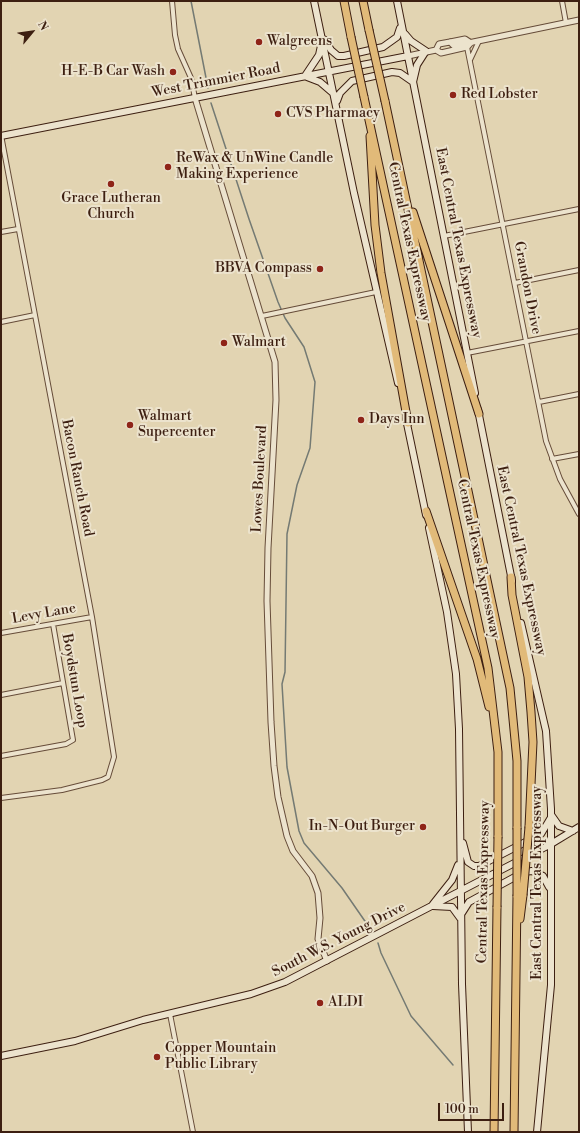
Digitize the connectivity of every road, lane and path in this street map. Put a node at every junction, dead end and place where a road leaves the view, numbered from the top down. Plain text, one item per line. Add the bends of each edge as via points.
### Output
1 (172, 1) edge
2 (314, 1) edge
3 (344, 1) edge
4 (363, 1) edge
5 (397, 1) edge
6 (562, 1) edge
7 (401, 20) junction
8 (579, 20) edge
9 (566, 23) junction
10 (403, 30) junction
11 (322, 35) junction
12 (479, 41) junction
13 (471, 43) junction
14 (467, 47) junction
15 (436, 50) junction
16 (426, 51) junction
17 (408, 56) junction
18 (470, 60) junction
19 (330, 72) junction
20 (305, 76) junction
21 (413, 82) junction
22 (335, 96) junction
23 (195, 98) junction
24 (336, 103) junction
25 (369, 118) junction
26 (1, 136) edge
27 (405, 193) junction
28 (579, 209) edge
29 (503, 224) junction
30 (18, 229) junction
31 (1, 232) edge
32 (444, 236) junction
33 (579, 270) edge
34 (515, 283) junction
35 (376, 292) junction
36 (35, 315) junction
37 (262, 316) junction
38 (1, 322) edge
39 (579, 331) edge
40 (526, 342) junction
41 (467, 353) junction
42 (579, 394) edge
43 (539, 402) junction
44 (479, 414) junction
45 (408, 423) junction
46 (579, 454) edge
47 (552, 459) junction
48 (426, 511) junction
49 (579, 514) edge
50 (511, 577) junction
51 (92, 617) junction
52 (53, 624) junction
53 (1, 633) edge
54 (63, 683) junction
55 (1, 695) edge
56 (498, 752) junction
57 (1, 756) edge
58 (1, 798) edge
59 (551, 815) junction
60 (576, 829) edge
61 (460, 830) junction
62 (551, 844) junction
63 (460, 858) junction
64 (460, 891) junction
65 (551, 891) junction
66 (520, 895) junction
67 (431, 906) junction
68 (461, 918) junction
69 (327, 961) junction
70 (170, 1014) junction
71 (1, 1056) edge
72 (193, 1132) edge
73 (468, 1132) edge
74 (494, 1132) edge
75 (514, 1132) edge
76 (537, 1132) edge

1 - 23 street, Lowes Boulevard via 178,49 191,78
2 - 11 main road
3 - 25 highway, Central Texas Expressway, bridge
4 - 27 highway, Central Texas Expressway, bridge
5 - 7 main road, East Central Texas Expressway
6 - 9 street
7 - 10 main road, East Central Texas Expressway
7 - 11 main road via 400,32 391,43 344,56 338,56 331,50
8 - 9 street, West Trimmier Road
9 - 12 street, West Trimmier Road
10 - 16 main road via 411,41
10 - 17 main road, East Central Texas Expressway
11 - 19 main road
11 - 20 main road via 319,55
12 - 13 street, West Trimmier Road
12 - 18 street
13 - 14 street
13 - 15 street, West Trimmier Road via 465,39 438,44
14 - 15 street, West Trimmier Road via 441,53
14 - 18 street, Grandon Drive
15 - 16 street, West Trimmier Road
16 - 17 street, West Trimmier Road
16 - 21 main road via 417,65
17 - 19 main road, West Trimmier Road
17 - 21 main road, East Central Texas Expressway
18 - 29 street, Grandon Drive
19 - 20 main road, West Trimmier Road
19 - 22 main road
20 - 22 main road via 320,82
20 - 23 main road, West Trimmier Road
21 - 24 main road via 400,73 392,72 352,81 340,93
21 - 32 main road, East Central Texas Expressway
22 - 24 main road
23 - 26 main road, West Trimmier Road
23 - 37 street, Lowes Boulevard
24 - 35 main road
25 - 45 highway via 375,225 385,301
25 - 56 highway, Central Texas Expressway via 488,668
26 - 30 street, Bacon Ranch Road
27 - 44 highway via 410,201
27 - 66 highway, Central Texas Expressway, bridge via 510,688 517,761
28 - 29 street
29 - 32 street
29 - 34 street, Grandon Drive
30 - 31 street
30 - 36 street, Bacon Ranch Road
32 - 41 main road, East Central Texas Expressway
33 - 34 street
34 - 40 street, Grandon Drive
35 - 37 street
35 - 45 main road
36 - 38 street
36 - 51 street, Bacon Ranch Road
37 - 69 street, Lowes Boulevard via 276,373 267,573 274,766 286,836 293,851 312,876 318,894 318,939
39 - 40 street
40 - 41 street
40 - 43 street, Grandon Drive
41 - 44 main road, East Central Texas Expressway
42 - 43 street
43 - 47 street, Grandon Drive
44 - 50 main road, East Central Texas Expressway
45 - 48 main road
46 - 47 street
47 - 49 street, Grandon Drive via 566,493
48 - 56 highway via 477,659
48 - 61 main road via 447,612 456,674
50 - 59 main road, East Central Texas Expressway via 546,731
50 - 66 highway, bridge via 532,712 529,827
51 - 52 street, Levy Lane
51 - 58 street, Bacon Ranch Road via 114,757 108,777 62,790
52 - 53 street, Levy Lane
52 - 54 street, Boydstun Loop
54 - 55 street
54 - 57 street, Boydstun Loop via 72,742
56 - 74 highway, Central Texas Expressway, bridge
59 - 60 main road via 559,826
59 - 61 main road via 541,834 479,866 468,862
59 - 62 main road, East Central Texas Expressway
60 - 62 main road, South W.S. Young Drive
61 - 63 main road
62 - 64 main road, South W.S. Young Drive
62 - 65 main road, East Central Texas Expressway
63 - 64 main road
63 - 67 main road via 452,880
64 - 67 main road, South W.S. Young Drive
64 - 68 main road
65 - 68 main road via 543,876 532,871 524,872 469,902
65 - 76 main road, East Central Texas Expressway via 551,985
66 - 75 highway, Central Texas Expressway via 516,957
67 - 68 main road via 452,907
67 - 69 main road, South W.S. Young Drive
68 - 73 main road
69 - 70 main road, South W.S. Young Drive via 266,989
70 - 71 main road, South W.S. Young Drive via 75,1041
70 - 72 street

